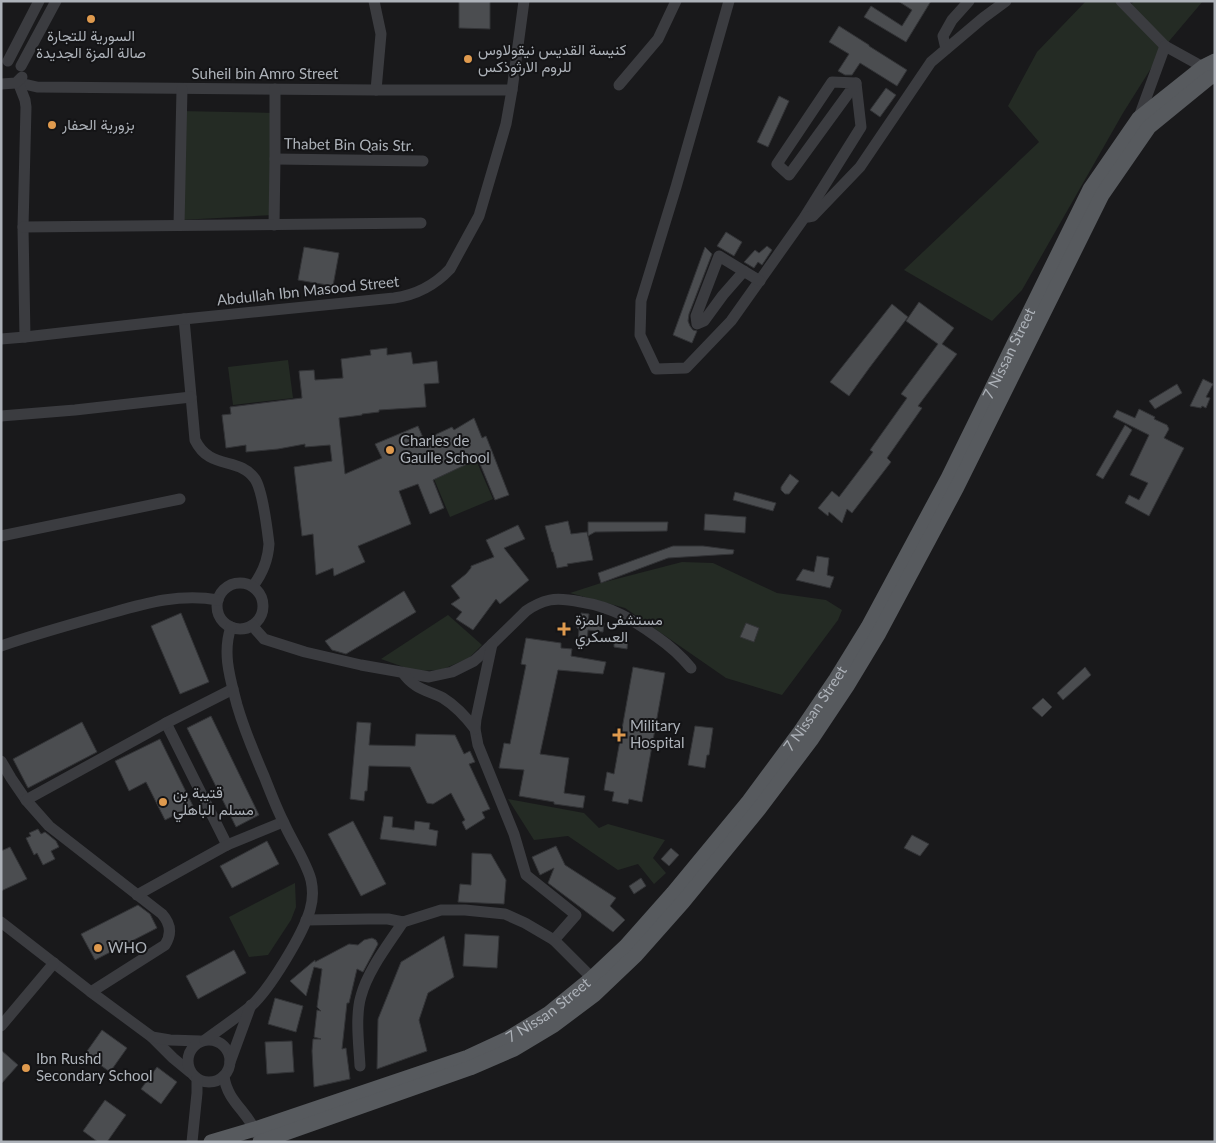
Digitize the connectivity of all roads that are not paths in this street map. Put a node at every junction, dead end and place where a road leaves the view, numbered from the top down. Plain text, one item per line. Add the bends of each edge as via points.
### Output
1 (39, 1) edge
2 (56, 1) edge
3 (374, 1) edge
4 (524, 1) edge
5 (676, 1) edge
6 (729, 1) edge
7 (969, 1) edge
8 (1006, 1) edge
9 (1121, 1) edge
10 (1165, 46) junction
11 (946, 49) junction
12 (4, 63) edge
13 (21, 66) junction
14 (1211, 68) edge
15 (9, 82) edge
16 (856, 83) junction
17 (619, 86) dead end
18 (182, 89) junction
19 (275, 89) junction
20 (376, 90) junction
21 (512, 90) junction
22 (1139, 118) junction
23 (275, 159) junction
24 (423, 161) dead end
25 (804, 218) junction
26 (421, 223) dead end
27 (179, 225) junction
28 (274, 225) junction
29 (23, 227) junction
30 (744, 271) junction
31 (760, 281) junction
32 (184, 319) junction
33 (25, 338) junction
34 (1, 339) edge
35 (190, 397) junction
36 (1, 416) edge
37 (180, 499) dead end
38 (1, 536) edge
39 (253, 586) junction
40 (218, 600) junction
41 (253, 625) junction
42 (231, 627) junction
43 (492, 644) junction
44 (1, 646) edge
45 (692, 668) dead end
46 (403, 673) junction
47 (233, 689) junction
48 (166, 723) junction
49 (476, 729) junction
50 (1, 761) edge
51 (26, 800) junction
52 (283, 822) junction
53 (227, 845) junction
54 (137, 896) junction
55 (306, 920) junction
56 (1, 922) edge
57 (403, 922) junction
58 (554, 940) junction
59 (54, 963) junction
60 (592, 978) junction
61 (91, 992) junction
62 (251, 1005) junction
63 (1, 1026) edge
64 (152, 1037) junction
65 (203, 1041) junction
66 (230, 1063) junction
67 (360, 1066) dead end
68 (194, 1075) junction
69 (224, 1076) junction
70 (258, 1138) edge
71 (192, 1142) edge
72 (210, 1142) edge

1 - 12 street
2 - 13 street
3 - 20 street via 381,34
4 - 21 street, Abdullah Ibn Masood Street
5 - 17 street via 658,39
6 - 31 street via 641,301 640,336 656,369 686,368 731,321
7 - 11 street via 943,36
8 - 11 street
9 - 10 street
10 - 14 street
10 - 22 street
11 - 25 street via 931,62 860,167 812,216
12 - 13 street via 15,61
13 - 15 street via 23,73
14 - 22 main road, 7 Nissan Street
14 - 70 main road, 7 Nissan Street via 1210,78 1149,127 1102,195 957,487 870,648 811,740 683,902 594,995 514,1049 470,1068 274,1138
15 - 18 street, Suheil bin Amro Street via 37,87
15 - 29 street via 25,100 26,107
16 - 16 street via 832,82 777,164 789,175
16 - 25 street via 862,126
18 - 19 street, Suheil bin Amro Street
18 - 27 street
19 - 20 street, Suheil bin Amro Street
19 - 23 street
20 - 21 street, Suheil bin Amro Street
21 - 32 street, Abdullah Ibn Masood Street via 506,124 479,216 450,269 428,287 403,297
22 - 60 main road, 7 Nissan Street via 1090,189 948,478 868,627 836,679 749,801 673,893
23 - 24 street, Thabet Bin Qais Str.
23 - 28 street
25 - 31 street
26 - 28 street
27 - 28 street
27 - 29 street
29 - 33 street
30 - 30 street via 719,256 696,316 697,324 704,321
30 - 31 street
32 - 33 street, Abdullah Ibn Masood Street
32 - 35 street
33 - 34 street, Abdullah Ibn Masood Street
35 - 36 street
35 - 39 street via 198,446 212,459 246,470 259,487 269,544 263,571
37 - 38 street
39 - 40 street via 240,582 232,584
39 - 41 street via 262,596 263,609
40 - 42 street via 221,618
40 - 44 street via 169,598
41 - 42 street
41 - 46 street via 260,635 272,642
42 - 47 street via 226,655
43 - 45 street via 533,606 564,599 595,604 631,619 673,649
43 - 46 street via 474,661 452,672 429,678
43 - 49 street
46 - 49 street via 416,687 452,704
47 - 48 street
47 - 52 street via 248,739
48 - 51 street
48 - 53 street
49 - 58 street via 480,752 514,834 526,875 576,915
50 - 51 street
51 - 54 street via 49,826
52 - 53 street
52 - 55 street via 311,879 312,900
53 - 54 street
54 - 61 street via 166,918 170,932 167,941
55 - 57 street
55 - 62 street via 280,968
56 - 59 street
57 - 58 street via 441,910 505,914
57 - 67 street via 368,975 360,997
58 - 60 street
59 - 61 street
59 - 63 street
60 - 70 main road, 7 Nissan Street via 548,1014 489,1048
61 - 64 street
62 - 65 street
62 - 66 street
64 - 65 street
64 - 68 street
65 - 66 street via 212,1040 223,1045
65 - 68 street via 188,1054 188,1066
66 - 69 street
68 - 69 street via 204,1082
68 - 71 street via 197,1094
69 - 70 street via 229,1094
70 - 72 main road, 7 Nissan Street

